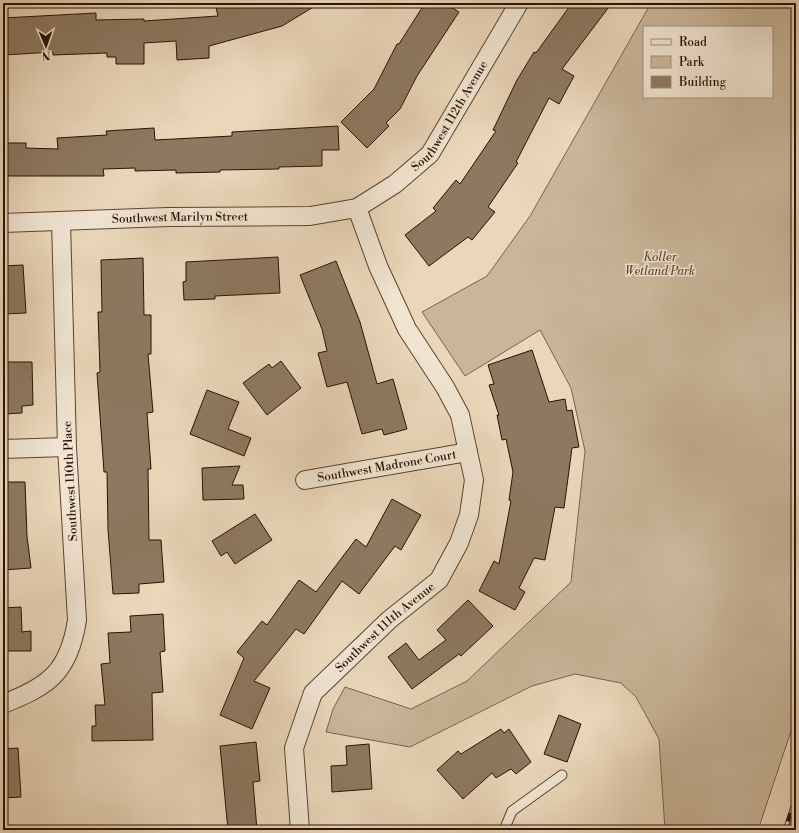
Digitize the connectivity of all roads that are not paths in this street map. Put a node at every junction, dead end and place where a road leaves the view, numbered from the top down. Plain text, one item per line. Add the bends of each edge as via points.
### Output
1 (519, 3) edge
2 (357, 208) junction
3 (61, 221) junction
4 (3, 223) edge
5 (68, 446) junction
6 (3, 449) edge
7 (468, 452) junction
8 (305, 480) dead end
9 (3, 704) edge
10 (562, 775) dead end
11 (300, 830) edge
12 (504, 830) edge

1 - 2 street, Southwest 112th Avenue via 430,154 395,184
2 - 3 street, Southwest Marilyn Street via 310,216
2 - 7 street, Southwest 111th Avenue via 378,266 407,329 460,415
3 - 4 street, Southwest Marilyn Street
3 - 5 street, Southwest 110th Place
5 - 6 street
5 - 9 street, Southwest 110th Place via 77,604 74,635 65,661 53,677 32,693
7 - 8 street, Southwest Madrone Court
7 - 11 street, Southwest 111th Avenue via 474,480 469,515 459,543 439,580 389,620 313,693 294,748
10 - 12 lane via 512,811

